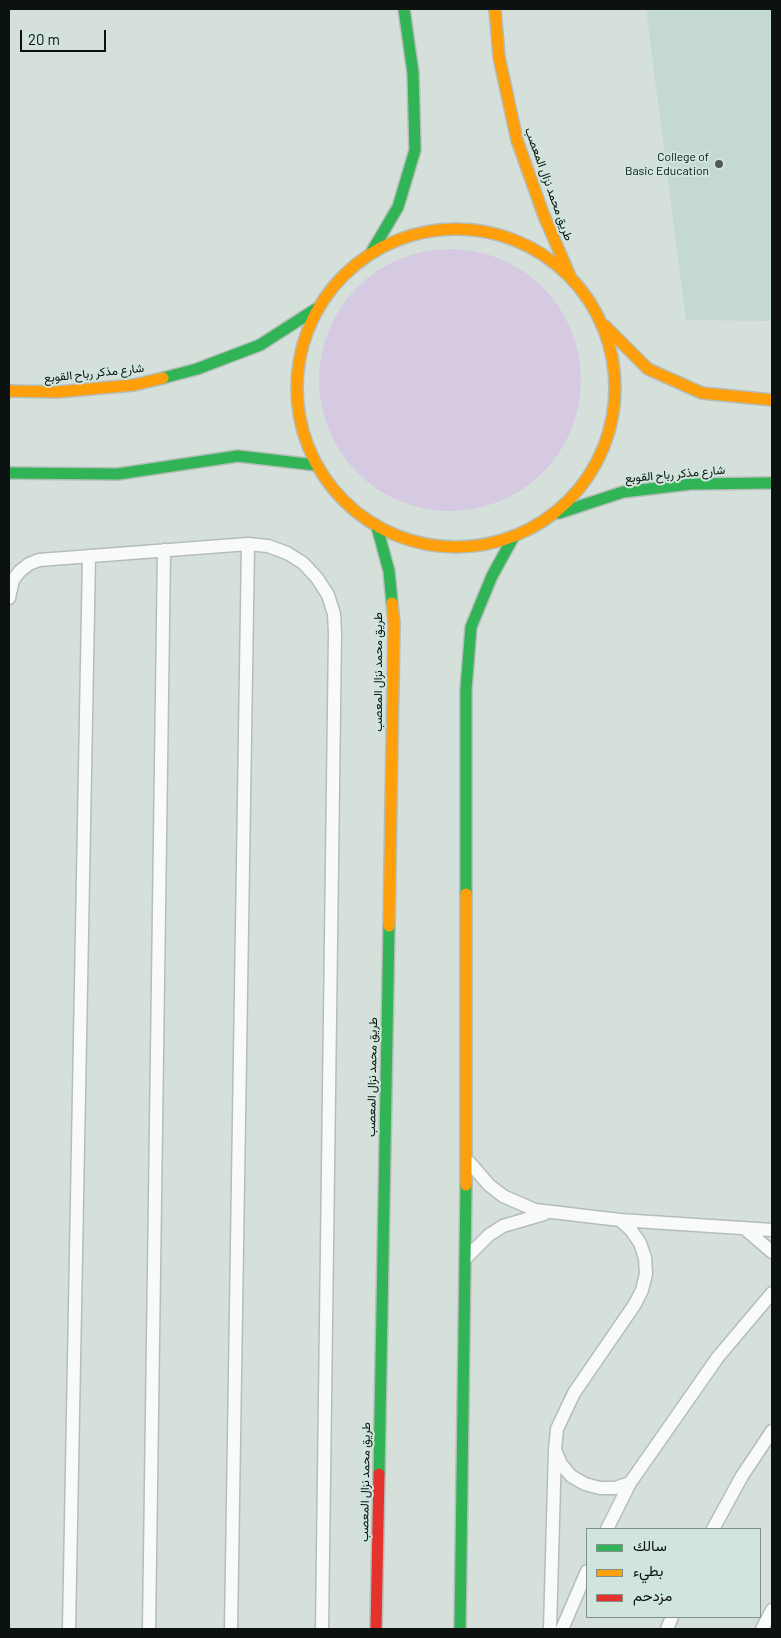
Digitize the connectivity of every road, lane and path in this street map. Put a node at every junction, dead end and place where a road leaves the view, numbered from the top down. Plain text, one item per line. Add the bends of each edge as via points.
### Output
1 (404, 9) edge
2 (495, 9) edge
3 (372, 251) junction
4 (571, 277) junction
5 (316, 310) junction
6 (602, 323) junction
7 (9, 391) edge
8 (772, 400) edge
9 (315, 465) junction
10 (9, 473) edge
11 (772, 483) edge
12 (553, 515) junction
13 (377, 527) junction
14 (514, 536) junction
15 (248, 544) junction
16 (164, 550) junction
17 (89, 556) junction
18 (9, 598) edge
19 (466, 1158) junction
20 (552, 1213) junction
21 (620, 1220) junction
22 (744, 1228) junction
23 (772, 1230) edge
24 (772, 1252) edge
25 (466, 1259) junction
26 (772, 1293) edge
27 (772, 1431) edge
28 (555, 1449) junction
29 (630, 1483) junction
30 (608, 1528) edge
31 (714, 1528) edge
32 (586, 1573) edge
33 (772, 1610) edge
34 (69, 1629) edge
35 (149, 1629) edge
36 (231, 1629) edge
37 (322, 1629) edge
38 (376, 1629) edge
39 (460, 1629) edge
40 (550, 1629) edge
41 (562, 1629) edge
42 (762, 1629) edge

1 - 3 street via 413,73 415,150 398,207
2 - 4 street, طريق محمد نزال المعصب via 499,57 517,140 544,216
3 - 4 street via 422,231 476,229 528,245
3 - 5 street via 340,277
4 - 6 street
5 - 7 street, شارع مذكر رباح القوبع via 260,345 197,369 134,385 58,392
5 - 9 street via 298,360 298,414
6 - 8 street via 648,369 702,393
6 - 12 street via 614,364 613,415 604,448 583,485
9 - 10 street via 238,456 118,474
9 - 13 street via 342,500
11 - 12 street, شارع مذكر رباح القوبع via 691,484 623,492
12 - 14 street
13 - 14 street via 421,544 468,547
13 - 38 street, طريق محمد نزال المعصب via 389,571 394,623
14 - 19 street via 492,576 471,627 467,680
15 - 16 lane
15 - 36 lane
15 - 37 lane via 268,546 303,563 328,594 334,614
16 - 17 lane
16 - 35 lane
17 - 18 lane via 39,560 29,564 13,580
17 - 34 lane
19 - 20 lane via 476,1172 503,1196 535,1210
19 - 25 street
20 - 21 lane
20 - 25 lane via 535,1215 504,1226 477,1246
21 - 22 lane
21 - 28 lane via 640,1243 645,1258 642,1290 565,1409 557,1430
22 - 23 lane
22 - 24 lane
25 - 39 street
26 - 29 lane via 718,1357
27 - 31 lane
28 - 29 lane via 571,1476 585,1484 615,1488
28 - 40 lane
29 - 30 lane
32 - 41 lane
33 - 42 lane

